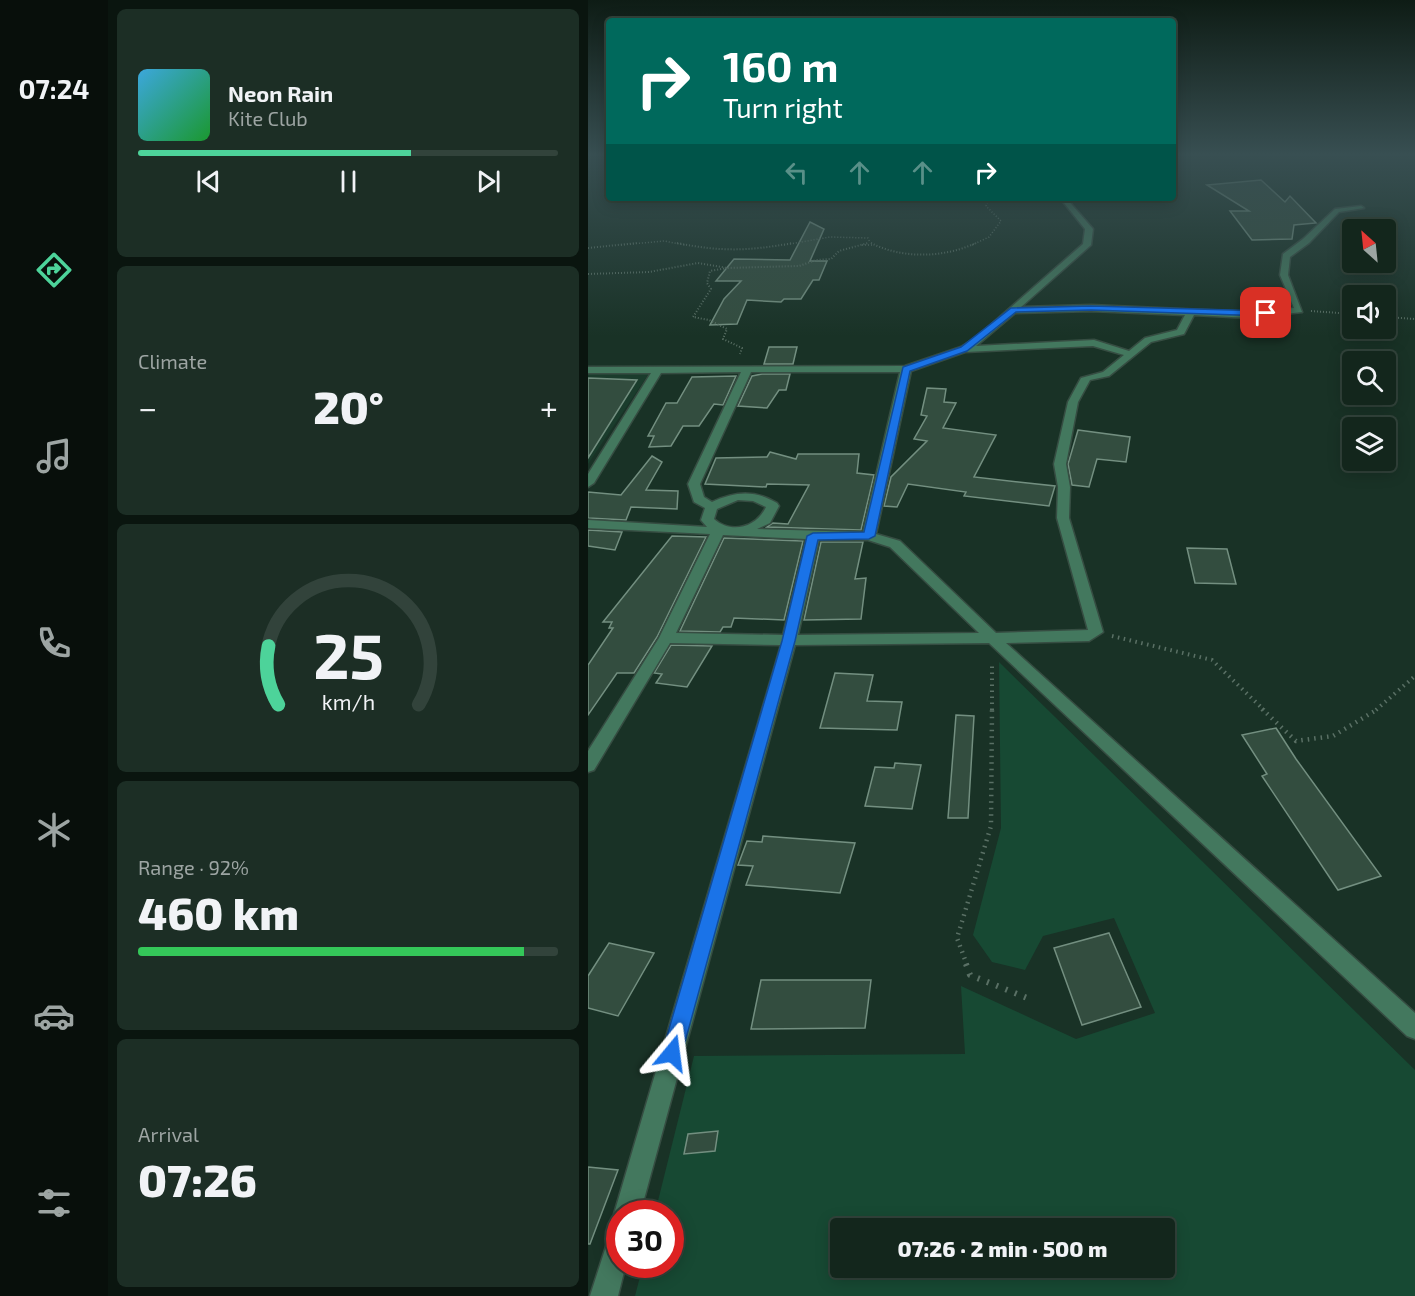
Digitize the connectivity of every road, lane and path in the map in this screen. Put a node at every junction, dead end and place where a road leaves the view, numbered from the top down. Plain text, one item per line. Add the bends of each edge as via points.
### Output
1 (994, 214) edge
2 (1077, 214) edge
3 (1333, 214) edge
4 (870, 243) junction
5 (588, 248) edge
6 (727, 268) junction
7 (588, 274) edge
8 (1014, 310) junction
9 (1299, 310) junction
10 (1191, 312) junction
11 (1342, 313) edge
12 (1396, 318) edge
13 (1415, 319) edge
14 (964, 349) junction
15 (1130, 354) junction
16 (906, 369) junction
17 (588, 370) edge
18 (658, 370) junction
19 (734, 371) junction
20 (747, 371) junction
21 (588, 483) edge
22 (712, 507) junction
23 (588, 524) edge
24 (719, 530) junction
25 (743, 531) junction
26 (813, 536) junction
27 (869, 536) junction
28 (1096, 632) junction
29 (666, 638) junction
30 (993, 639) junction
31 (789, 641) junction
32 (1415, 676) edge
33 (588, 765) edge
34 (1027, 998) dead end
35 (1415, 1028) edge
36 (631, 1200) edge
37 (609, 1278) edge
38 (604, 1296) edge

1 - 4 path via 1001,221 989,237 964,249 929,256
2 - 8 street via 1089,229 1088,245
3 - 9 street via 1286,256 1284,275
4 - 5 path via 868,238 830,237 755,250 716,251 664,241
4 - 6 path via 839,251 831,259 800,266
6 - 7 path via 691,263 650,272
6 - 19 path via 710,271 707,283 711,289 693,317 727,330 723,339 742,348
8 - 10 street
8 - 14 street
9 - 10 street via 1250,315
9 - 11 path
10 - 15 street via 1180,332 1148,340
12 - 13 path
14 - 15 street via 1094,343
14 - 16 street
15 - 28 street via 1106,374 1086,378 1073,402 1059,464 1064,487 1063,518
16 - 20 street
16 - 27 street
17 - 18 street
18 - 19 street
18 - 21 street
19 - 20 street
20 - 22 street via 694,484 698,499
22 - 24 street via 707,520
22 - 25 street via 733,496 759,496 772,506 766,520
23 - 24 street
24 - 25 street
24 - 29 street
25 - 26 street
26 - 27 street
26 - 31 street
27 - 30 street via 895,544
28 - 30 street via 1089,636
28 - 32 path via 1212,660 1296,741 1333,736 1374,712
29 - 31 street
29 - 33 street
30 - 31 street
30 - 34 path via 991,826 957,938 970,975
30 - 35 street
31 - 36 street
37 - 38 street

